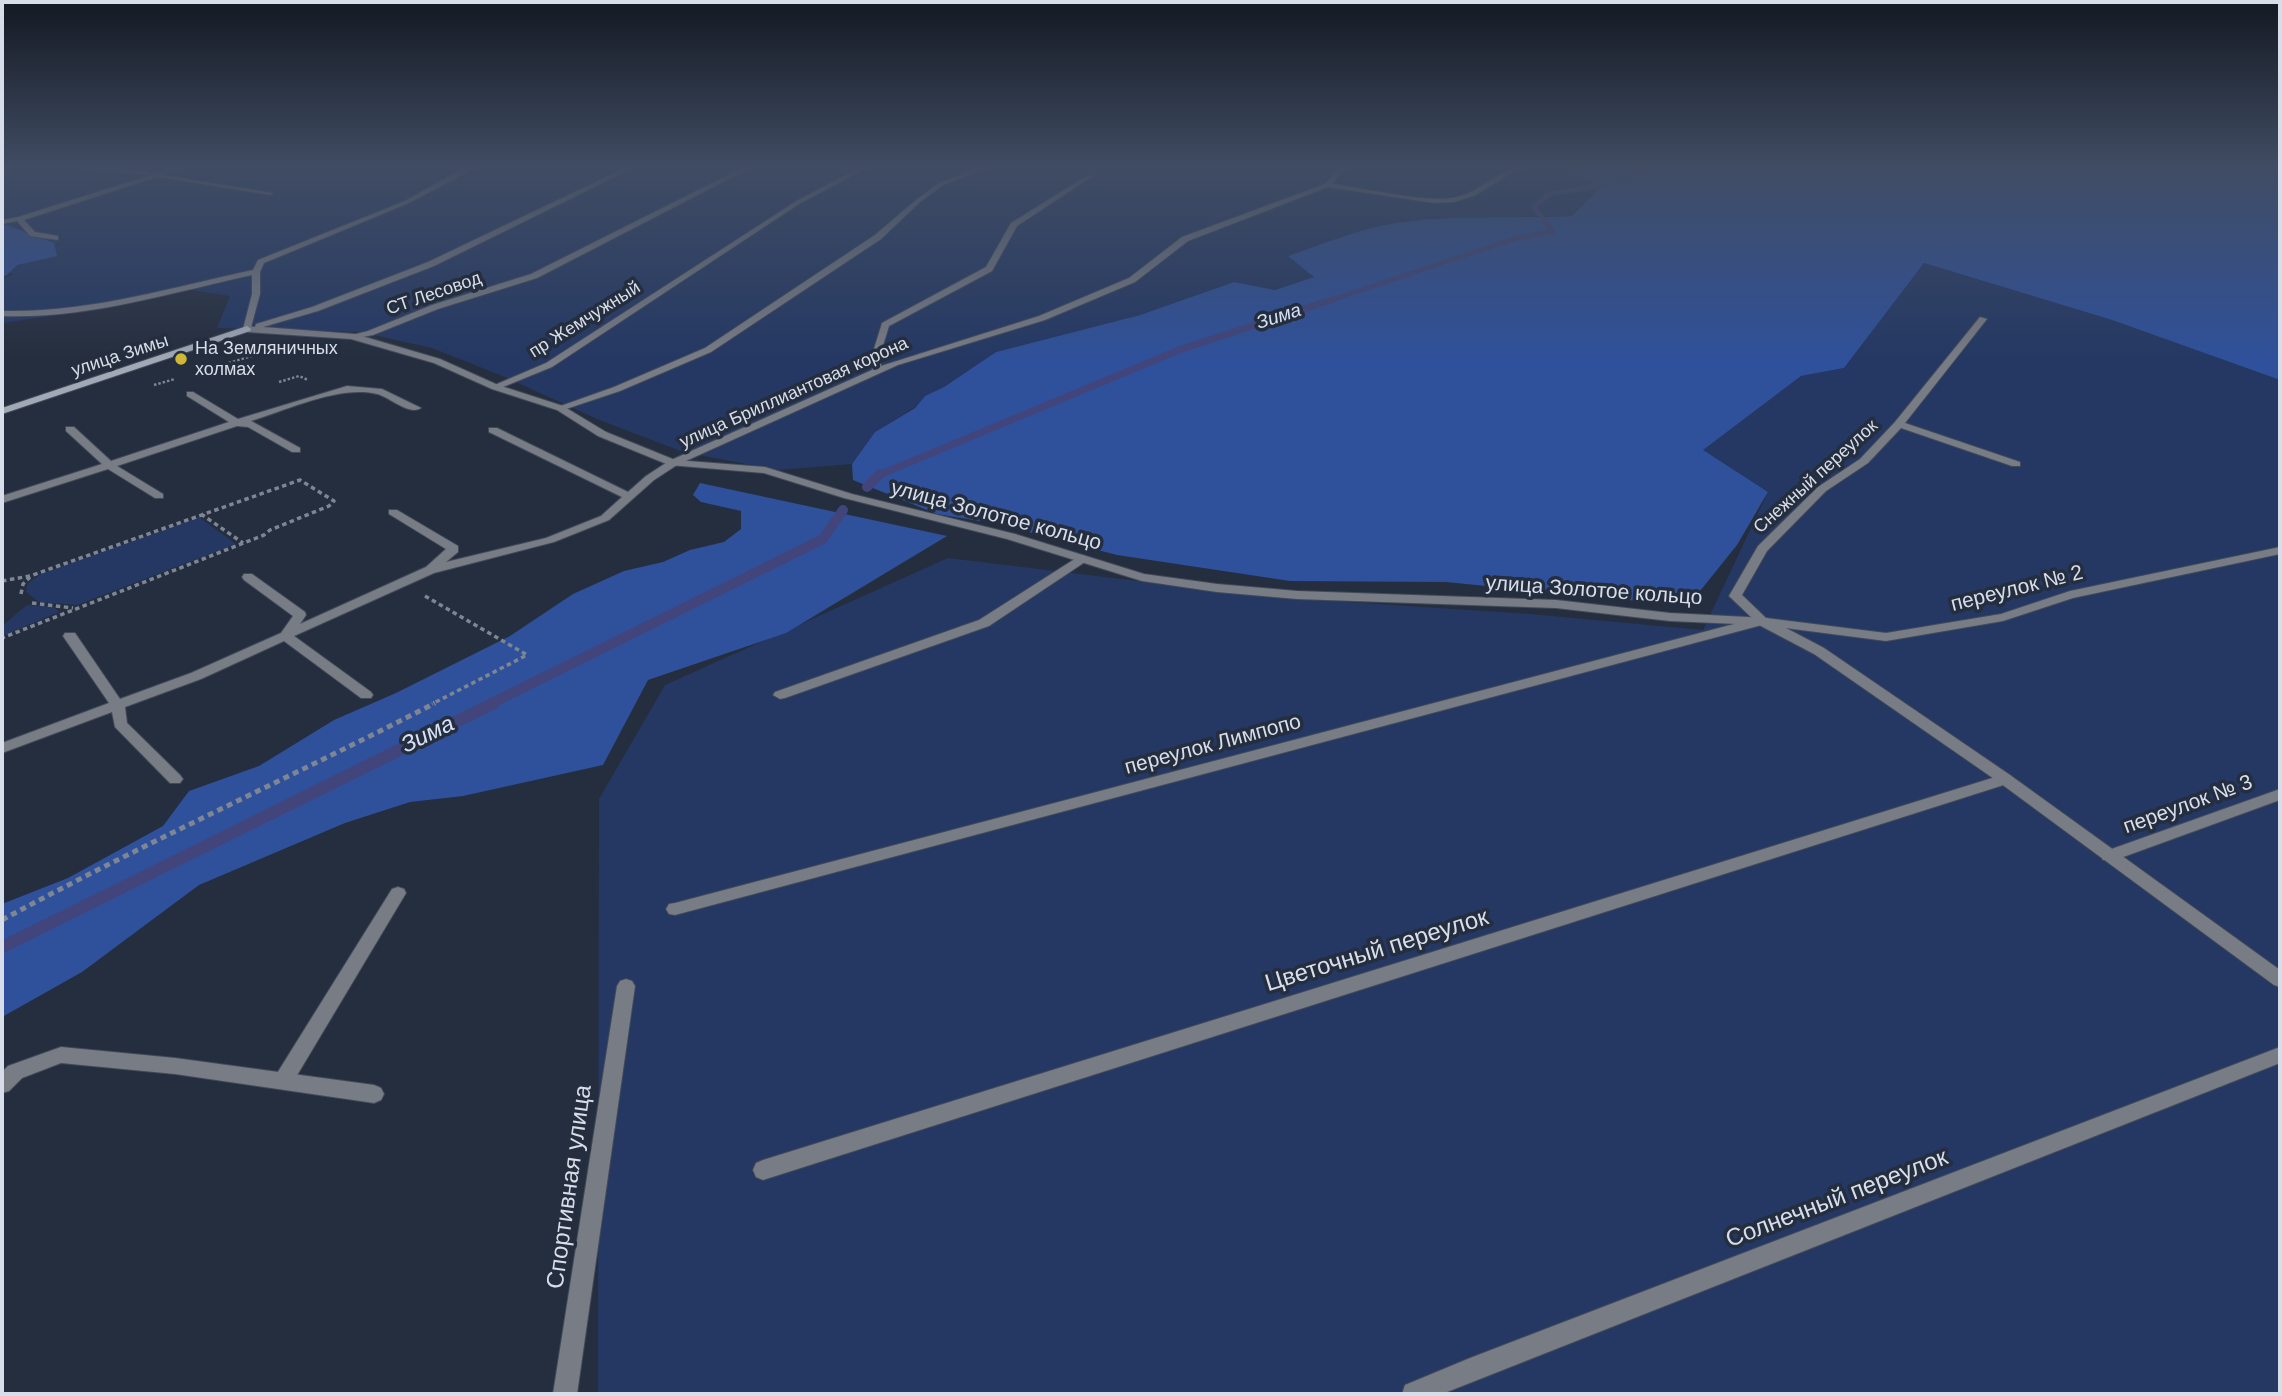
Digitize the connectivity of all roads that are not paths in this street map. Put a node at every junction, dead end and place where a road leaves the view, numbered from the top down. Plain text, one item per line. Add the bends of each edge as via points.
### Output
1 (30, 231) edge
2 (336, 231) edge
3 (499, 231) edge
4 (622, 231) edge
5 (754, 231) edge
6 (885, 231) edge
7 (1011, 231) edge
8 (1206, 231) edge
9 (55, 238) dead end
10 (256, 272) junction
11 (2, 314) edge
12 (1983, 319) dead end
13 (247, 329) junction
14 (352, 336) junction
15 (876, 373) junction
16 (495, 387) junction
17 (190, 394) dead end
18 (416, 408) dead end
19 (560, 408) junction
20 (2, 411) edge
21 (237, 423) junction
22 (1899, 424) junction
23 (70, 429) dead end
24 (493, 430) dead end
25 (296, 450) dead end
26 (673, 463) junction
27 (2016, 464) dead end
28 (109, 465) junction
29 (159, 496) dead end
30 (630, 497) junction
31 (2, 500) edge
32 (393, 512) dead end
33 (2280, 551) edge
34 (1082, 559) junction
35 (430, 570) junction
36 (248, 577) dead end
37 (1762, 621) junction
38 (70, 636) dead end
39 (285, 636) junction
40 (366, 695) dead end
41 (779, 695) dead end
42 (118, 707) junction
43 (2, 748) edge
44 (175, 779) dead end
45 (2006, 779) junction
46 (2280, 794) edge
47 (2109, 856) junction
48 (398, 893) dead end
49 (675, 909) dead end
50 (2280, 980) edge
51 (626, 986) dead end
52 (2280, 1055) edge
53 (8, 1078) edge
54 (283, 1081) junction
55 (374, 1094) dead end
56 (763, 1170) dead end
57 (565, 1394) edge
58 (1414, 1394) edge

1 - 9 street
2 - 10 street via 261,262
3 - 13 street via 431,264 315,309
4 - 14 street, СТ Лесовод via 534,276
5 - 16 street, пр Жемчужный via 549,365
6 - 19 street via 708,350
7 - 15 street via 989,269 885,325
8 - 15 street, улица Бриллиантовая корона via 1185,239 1132,280 1042,318 895,363
10 - 11 street via 103,305 36,316
10 - 13 street
12 - 22 street
13 - 14 street, улица Золотое кольцо
13 - 20 street, улица Зимы
14 - 16 street, улица Золотое кольцо via 437,361
15 - 26 street, улица Бриллиантовая корона
16 - 19 street, улица Золотое кольцо
17 - 21 street
18 - 21 street via 379,391 347,389
19 - 26 street, улица Золотое кольцо via 602,434
21 - 25 street via 250,424
21 - 28 street
22 - 27 street, Снежный переулок
22 - 37 street, Снежный переулок via 1864,461 1822,489 1762,549 1735,596
23 - 28 street
24 - 30 street
26 - 30 street, улица Бриллиантовая корона
26 - 34 street, улица Золотое кольцо via 765,470
28 - 29 street
28 - 31 street
30 - 35 street, улица Бриллиантовая корона via 605,518 550,540
32 - 35 street via 454,549
33 - 37 street, переулок № 2 via 2070,595 2003,617 1886,636
34 - 37 street, улица Золотое кольцо via 1142,577 1217,588 1556,604 1670,617
34 - 41 street via 984,623
35 - 39 street
36 - 39 street via 300,615
37 - 45 street via 1819,651
37 - 49 street, переулок Лимпопо
38 - 42 street
39 - 40 street
39 - 42 street
42 - 43 street
42 - 44 street via 120,724
45 - 47 street
45 - 56 street, Цветочный переулок
46 - 47 street, переулок № 3
47 - 50 street
48 - 54 street
51 - 57 street, Спортивная улица
52 - 58 street, Солнечный переулок
53 - 54 street via 61,1055
54 - 55 street

